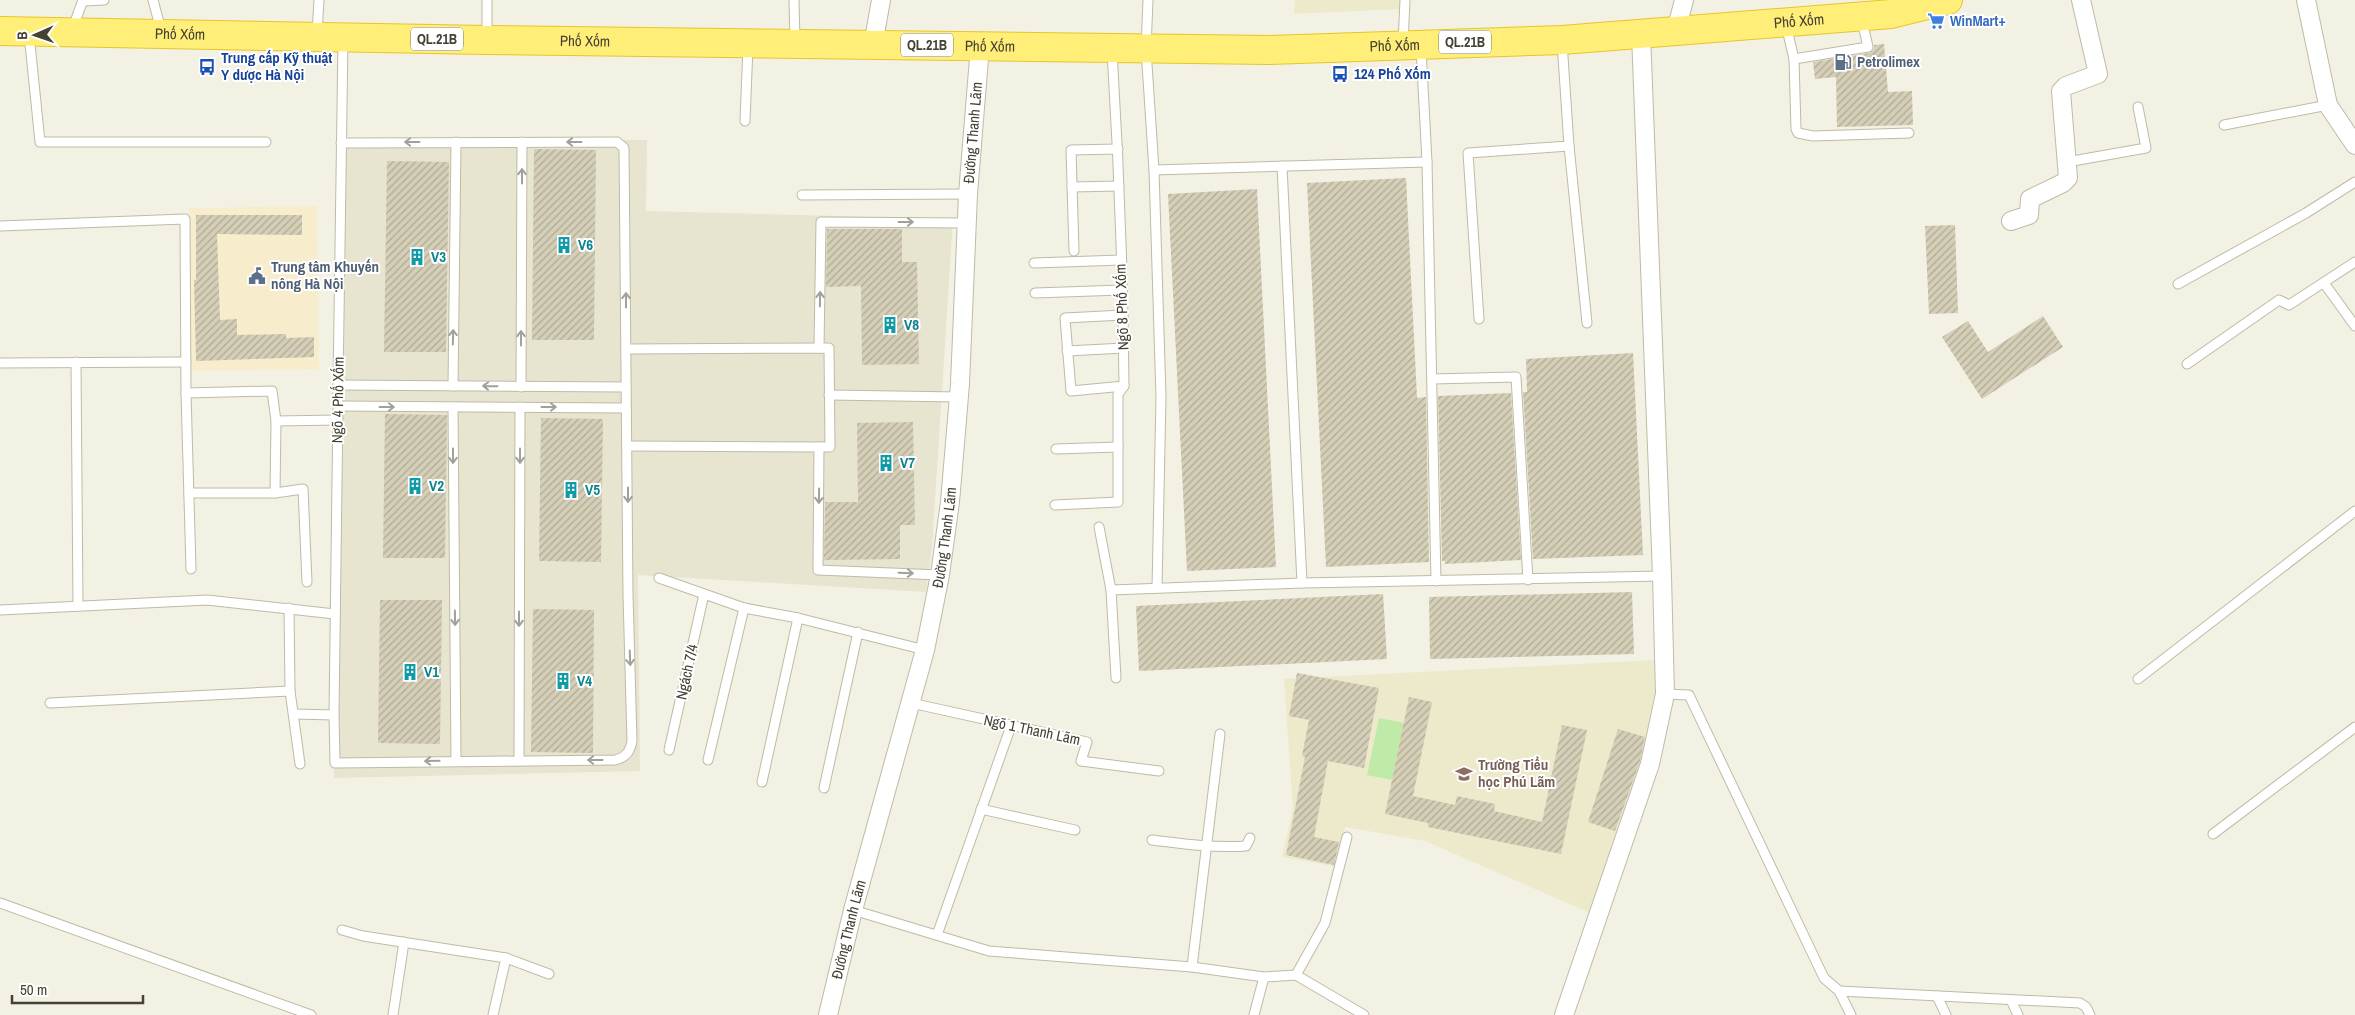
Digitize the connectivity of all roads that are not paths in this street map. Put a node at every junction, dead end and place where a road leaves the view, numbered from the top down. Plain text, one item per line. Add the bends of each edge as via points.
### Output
1 (83, 0) edge
2 (104, 0) edge
3 (153, 0) edge
4 (319, 0) edge
5 (487, 0) edge
6 (794, 0) edge
7 (881, 0) edge
8 (1148, 0) edge
9 (1405, 0) edge
10 (1684, 0) edge
11 (1948, 0) edge
12 (2081, 0) edge
13 (2306, 0) edge
14 (1870, 13) junction
15 (1785, 22) junction
16 (0, 31) edge
17 (1676, 31) junction
18 (29, 32) junction
19 (71, 32) junction
20 (161, 33) junction
21 (1641, 34) junction
22 (330, 36) junction
23 (487, 40) junction
24 (1562, 40) junction
25 (748, 43) junction
26 (795, 44) junction
27 (1412, 44) junction
28 (873, 45) junction
29 (980, 46) junction
30 (1112, 48) junction
31 (1146, 49) junction
32 (1794, 59) junction
33 (2328, 105) junction
34 (2138, 107) dead end
35 (745, 121) dead end
36 (2224, 125) dead end
37 (1910, 133) dead end
38 (266, 142) dead end
39 (456, 142) junction
40 (522, 142) junction
41 (342, 143) junction
42 (2355, 145) edge
43 (1569, 146) junction
44 (1118, 149) junction
45 (1427, 162) junction
46 (2067, 162) junction
47 (1282, 166) junction
48 (1154, 170) junction
49 (2355, 182) edge
50 (1072, 186) junction
51 (1119, 186) junction
52 (968, 194) junction
53 (802, 195) dead end
54 (2011, 221) dead end
55 (967, 223) junction
56 (0, 226) edge
57 (1074, 251) dead end
58 (1121, 260) junction
59 (2355, 262) edge
60 (1034, 263) dead end
61 (2324, 283) junction
62 (2178, 284) dead end
63 (1122, 290) junction
64 (1035, 294) dead end
65 (1123, 315) junction
66 (1479, 319) dead end
67 (1587, 323) dead end
68 (2355, 326) edge
69 (819, 348) junction
70 (1124, 348) junction
71 (626, 349) junction
72 (1067, 351) junction
73 (76, 362) junction
74 (186, 362) junction
75 (0, 363) edge
76 (2186, 364) dead end
77 (1432, 379) junction
78 (338, 385) junction
79 (453, 386) junction
80 (1124, 386) junction
81 (521, 387) junction
82 (626, 387) junction
83 (186, 392) junction
84 (829, 395) junction
85 (959, 397) junction
86 (338, 406) junction
87 (453, 407) junction
88 (520, 407) junction
89 (626, 408) junction
90 (338, 420) junction
91 (276, 421) junction
92 (628, 446) junction
93 (819, 447) junction
94 (1118, 447) junction
95 (1056, 449) dead end
96 (189, 493) junction
97 (275, 493) junction
98 (1055, 505) dead end
99 (2355, 511) edge
100 (1099, 527) dead end
101 (191, 569) dead end
102 (940, 575) junction
103 (1662, 576) junction
104 (659, 578) dead end
105 (1528, 580) junction
106 (307, 582) dead end
107 (1436, 582) junction
108 (1302, 583) junction
109 (1157, 588) junction
110 (1111, 590) junction
111 (704, 594) junction
112 (78, 606) junction
113 (289, 608) junction
114 (744, 608) junction
115 (0, 610) edge
116 (335, 614) junction
117 (798, 618) junction
118 (858, 632) junction
119 (925, 650) junction
120 (1116, 678) dead end
121 (2138, 679) dead end
122 (290, 691) junction
123 (1660, 694) junction
124 (50, 703) dead end
125 (911, 703) junction
126 (294, 714) junction
127 (334, 715) junction
128 (1011, 726) junction
129 (2355, 727) edge
130 (1220, 734) dead end
131 (669, 750) dead end
132 (708, 760) dead end
133 (456, 761) junction
134 (519, 761) junction
135 (300, 764) dead end
136 (1159, 771) dead end
137 (762, 782) dead end
138 (824, 788) dead end
139 (981, 809) junction
140 (1075, 830) dead end
141 (2212, 834) dead end
142 (1347, 837) dead end
143 (1250, 838) dead end
144 (1152, 840) dead end
145 (1206, 846) junction
146 (0, 903) edge
147 (853, 910) junction
148 (342, 930) dead end
149 (937, 935) junction
150 (404, 942) junction
151 (506, 958) junction
152 (1192, 967) junction
153 (549, 974) dead end
154 (1296, 975) junction
155 (1264, 977) junction
156 (1838, 991) junction
157 (1937, 996) junction
158 (2011, 1000) junction
159 (311, 1015) edge
160 (393, 1015) edge
161 (493, 1015) edge
162 (828, 1015) edge
163 (1254, 1015) edge
164 (1364, 1015) edge
165 (1564, 1015) edge
166 (1851, 1015) edge
167 (1946, 1015) edge
168 (2018, 1015) edge
169 (2090, 1015) edge

1 - 2 lane
1 - 19 lane
3 - 20 lane
4 - 22 lane, Ngõ 4 Phố Xốm
5 - 23 lane
6 - 26 lane
7 - 28 street
8 - 31 lane
9 - 27 lane
10 - 17 street
11 - 14 highway, Phố Xốm / QL.21B via 1891,14
12 - 46 street via 2098,74 2061,91
13 - 33 street
14 - 15 highway, Phố Xốm / QL.21B
14 - 32 lane via 1868,46
15 - 17 highway, Phố Xốm / QL.21B
15 - 32 lane
16 - 18 highway, Phố Xốm / QL.21B
17 - 21 highway, Phố Xốm / QL.21B
18 - 19 highway, Phố Xốm / QL.21B
18 - 38 lane via 40,142
19 - 20 highway, Phố Xốm / QL.21B
20 - 22 highway, Phố Xốm / QL.21B
21 - 24 highway, Phố Xốm / QL.21B
21 - 103 street
22 - 23 highway, Phố Xốm / QL.21B
22 - 41 lane, Ngõ 4 Phố Xốm
23 - 25 highway, Phố Xốm / QL.21B
24 - 27 highway, Phố Xốm / QL.21B
24 - 43 lane
25 - 26 highway, Phố Xốm / QL.21B
25 - 35 lane
26 - 28 highway, Phố Xốm / QL.21B
27 - 31 highway, Phố Xốm / QL.21B via 1269,50
27 - 45 lane
28 - 29 highway, Phố Xốm / QL.21B
29 - 30 highway, Phố Xốm / QL.21B
29 - 52 street, Đường Thanh Lãm
30 - 31 highway, Phố Xốm / QL.21B
30 - 44 lane, Ngõ 8 Phố Xốm
31 - 48 lane
32 - 37 lane via 1798,133 1813,136
33 - 36 lane
33 - 42 street
34 - 46 lane via 2146,148
39 - 40 lane
39 -> 41 lane
79 -> 39 lane
71 -> 40 lane via 624,148 617,142
81 -> 40 lane
41 - 78 lane, Ngõ 4 Phố Xốm
43 - 66 lane via 1468,153
43 - 67 lane
44 - 50 lane via 1071,150
44 - 51 lane, Ngõ 8 Phố Xốm
45 - 47 lane
45 - 77 lane
46 - 54 street via 2068,178 2032,198 2029,202 2030,215
47 - 48 lane
47 - 108 lane
48 - 109 lane via 1161,397
49 - 62 lane
50 - 51 lane
50 - 57 lane
51 - 58 lane, Ngõ 8 Phố Xốm
52 - 53 lane
52 - 55 street, Đường Thanh Lãm
69 -> 55 lane via 821,222
55 - 85 street, Đường Thanh Lãm
56 - 74 lane via 185,219
58 - 60 lane
58 - 63 lane, Ngõ 8 Phố Xốm
59 - 61 lane
61 - 68 lane
61 - 76 lane via 2288,305 2279,300
63 - 64 lane
63 - 65 lane, Ngõ 8 Phố Xốm
65 - 70 lane, Ngõ 8 Phố Xốm
65 - 72 lane via 1065,318
69 - 71 lane
69 - 84 lane via 829,348
70 - 72 lane
70 - 80 lane, Ngõ 8 Phố Xốm
71 - 82 lane
72 - 80 lane via 1071,391
73 - 74 lane
73 - 75 lane
73 - 112 lane
74 - 83 lane
77 - 105 lane via 1516,377
77 - 107 lane
78 - 79 lane
78 - 86 lane, Ngõ 4 Phố Xốm
81 -> 79 lane
80 - 94 lane, Ngõ 8 Phố Xốm via 1118,394
81 - 82 lane
82 - 89 lane
83 - 91 lane via 272,391
83 - 96 lane
84 - 85 lane
84 - 93 lane via 830,447
85 - 102 street, Đường Thanh Lãm
86 -> 87 lane
86 - 90 lane, Ngõ 4 Phố Xốm
87 - 88 lane
87 -> 133 lane
88 -> 89 lane
88 -> 134 lane
89 - 92 lane
90 - 91 lane
90 - 116 lane, Ngõ 4 Phố Xốm
91 - 97 lane
92 - 93 lane
92 -> 134 lane via 630,748 627,754 615,760
93 -> 102 lane via 818,570
94 - 95 lane
94 - 98 lane, Ngõ 8 Phố Xốm via 1118,502
96 - 97 lane
96 - 101 lane
97 - 106 lane via 302,489
99 - 121 lane
100 - 110 lane
102 - 119 street, Đường Thanh Lãm
103 - 105 lane
103 - 123 street
104 - 111 lane
105 - 107 lane
107 - 108 lane
108 - 109 lane
109 - 110 lane
110 - 120 lane
111 - 114 lane
111 - 131 lane, Ngách 7/4
112 - 113 lane via 207,600
112 - 115 lane
113 - 116 lane
113 - 122 lane
114 - 117 lane
114 - 132 lane
116 - 127 lane, Ngõ 4 Phố Xốm
117 - 118 lane
117 - 137 lane
118 - 119 lane
118 - 138 lane
119 - 125 street, Đường Thanh Lãm
122 - 124 lane
122 - 126 lane
123 - 156 lane via 1689,695 1824,978
123 - 165 street via 1650,764
125 - 128 lane, Ngõ 1 Thanh Lãm
125 - 147 street, Đường Thanh Lãm
126 - 127 lane
126 - 135 lane
133 -> 127 lane, Ngõ 4 Phố Xốm via 335,763
128 - 136 lane, Ngõ 1 Thanh Lãm via 1087,742 1081,760
128 - 139 lane
129 - 141 lane
130 - 145 lane
133 - 134 lane
139 - 140 lane
139 - 149 lane
142 - 154 lane via 1324,923
143 - 145 lane via 1246,846
144 - 145 lane
145 - 152 lane
146 - 159 lane
147 - 149 lane
147 - 162 street, Đường Thanh Lãm
148 - 150 lane
149 - 152 lane via 989,951
150 - 151 lane
150 - 160 lane
151 - 153 lane
151 - 161 lane
152 - 155 lane
154 - 155 lane
154 - 164 lane
155 - 163 lane
156 - 157 lane
156 - 166 lane
157 - 158 lane
157 - 167 lane
158 - 168 lane
158 - 169 lane via 2080,1003

